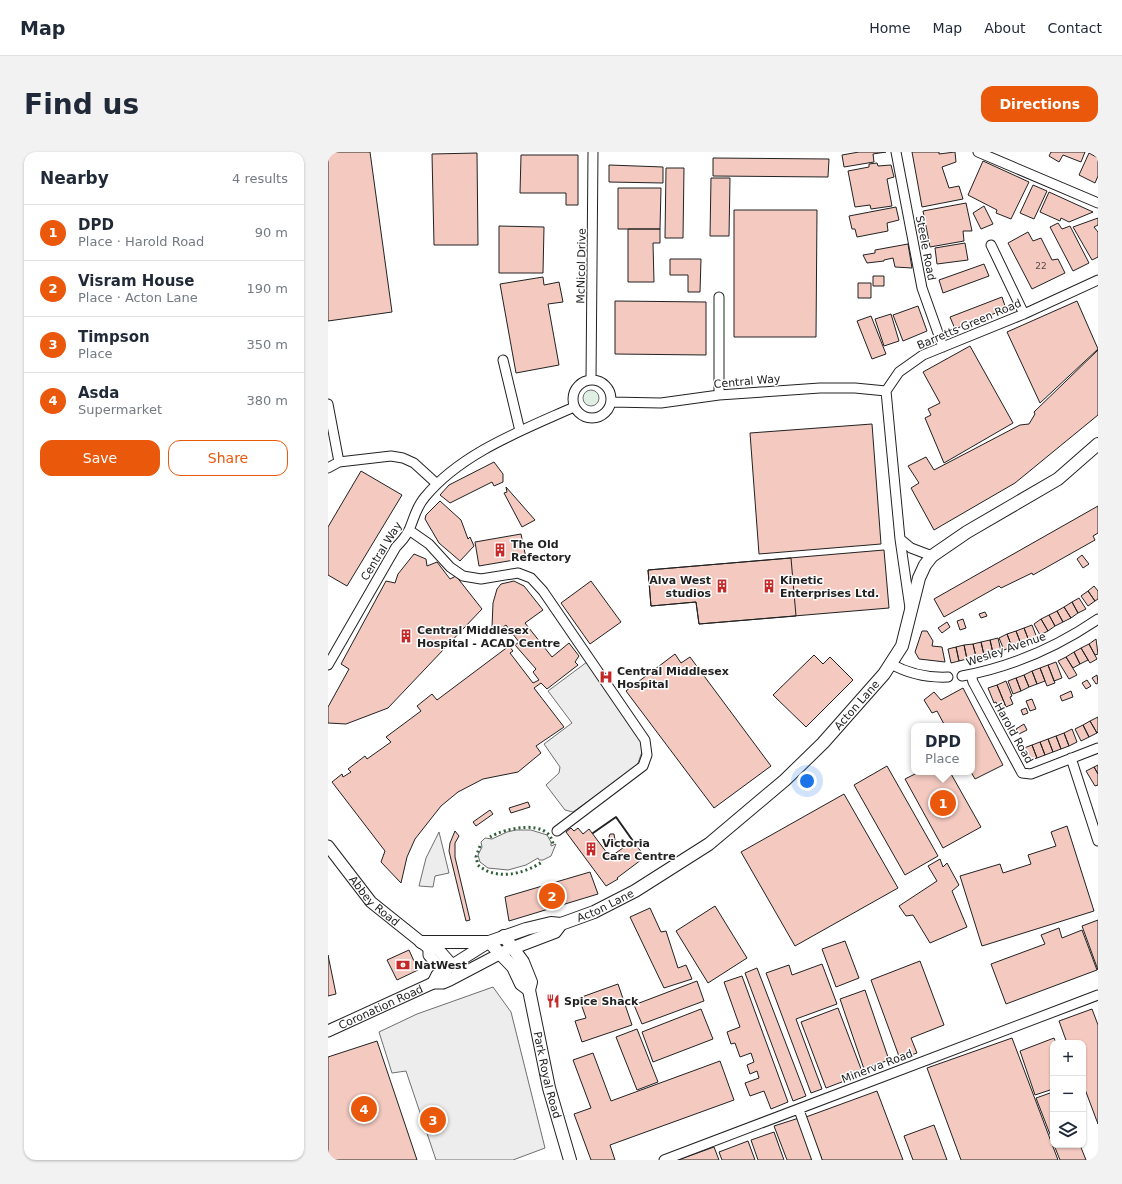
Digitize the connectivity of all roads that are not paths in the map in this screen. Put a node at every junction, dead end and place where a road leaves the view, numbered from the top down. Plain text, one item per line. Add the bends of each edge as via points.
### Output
1 (593, 152) edge
2 (896, 152) edge
3 (978, 152) edge
4 (1098, 203) edge
5 (991, 245) dead end
6 (1098, 280) edge
7 (718, 297) dead end
8 (1024, 314) junction
9 (943, 347) junction
10 (503, 360) dead end
11 (591, 380) junction
12 (886, 391) junction
13 (719, 394) junction
14 (611, 402) junction
15 (328, 404) edge
16 (574, 407) junction
17 (520, 431) junction
18 (1098, 444) edge
19 (339, 462) junction
20 (328, 468) edge
21 (437, 484) junction
22 (409, 530) junction
23 (900, 539) junction
24 (932, 556) junction
25 (910, 611) junction
26 (1098, 619) edge
27 (891, 664) junction
28 (328, 665) edge
29 (966, 676) joint
30 (948, 677) dead end
31 (1098, 748) edge
32 (1071, 758) junction
33 (556, 831) dead end
34 (1098, 842) edge
35 (328, 846) edge
36 (561, 924) junction
37 (504, 936) junction
38 (489, 942) junction
39 (425, 945) junction
40 (513, 948) junction
41 (500, 954) junction
42 (452, 965) junction
43 (442, 970) junction
44 (455, 977) junction
45 (433, 983) junction
46 (529, 990) junction
47 (1098, 995) edge
48 (328, 1031) edge
49 (799, 1110) junction
50 (570, 1160) edge
51 (664, 1160) edge
52 (817, 1160) edge

1 - 11 street, McNicol Drive
2 - 9 street, Steele Road via 922,288
3 - 4 street
5 - 8 street
6 - 8 street, Barretts Green Road
7 - 13 street
8 - 9 street, Barretts Green Road
9 - 12 street, Barretts Green Road via 911,362 899,372
10 - 17 street
11 - 14 street via 606,387 610,392
11 - 16 street via 576,389
12 - 13 street, Central Way via 820,388
12 - 23 street
13 - 14 street, Central Way via 661,403
14 - 16 street via 607,410 591,418 582,415
15 - 19 street
16 - 17 street, Central Way
17 - 21 street, Central Way via 476,454
18 - 24 main road, Acton Lane via 1058,479 967,532
19 - 20 street
19 - 21 street via 390,456 404,458 414,463
21 - 22 street, Central Way via 419,504
22 - 28 street, Central Way via 396,547
22 - 33 street via 429,544 450,567 463,576 481,579 518,573 531,578 543,591 645,740 647,755 643,766
23 - 24 street via 910,548
23 - 25 street
24 - 25 main road, Acton Lane via 919,578
25 - 27 main road, Acton Lane via 902,646
26 - 29 street, Wesley Avenue via 1055,646 1029,657
27 - 30 street via 905,672
27 - 36 main road, Acton Lane via 823,743 709,844 635,891 594,912
29 - 32 street, Harold Road via 973,682 1022,773 1031,774
31 - 32 street, Harold Road
32 - 34 street
35 - 39 street, Abbey Road via 371,902
36 - 37 main road, Acton Lane via 551,923
36 - 40 main road, Acton Lane via 555,932
37 - 38 main road, Acton Lane
37 - 40 main road, Park Royal Road
38 - 39 main road
38 - 41 main road, Park Royal Road
38 - 42 street, Coronation Road
39 - 42 street, Abbey Road via 437,948
39 - 43 street, Abbey Road via 429,955
40 - 41 street, Acton Lane
40 - 46 main road, Park Royal Road via 528,971 531,982
41 - 44 street, Coronation Road
41 - 46 main road, Park Royal Road via 512,967 521,984
42 - 43 street, Coronation Road
42 - 44 street, Abbey Road
43 - 44 street, Abbey Road
43 - 45 street, Coronation Road
44 - 45 street, Coronation Road via 443,983
45 - 48 street, Coronation Road
46 - 50 main road, Park Royal Road via 549,1088
47 - 49 street, Minerva Road
49 - 51 street, Minerva Road
49 - 52 street

